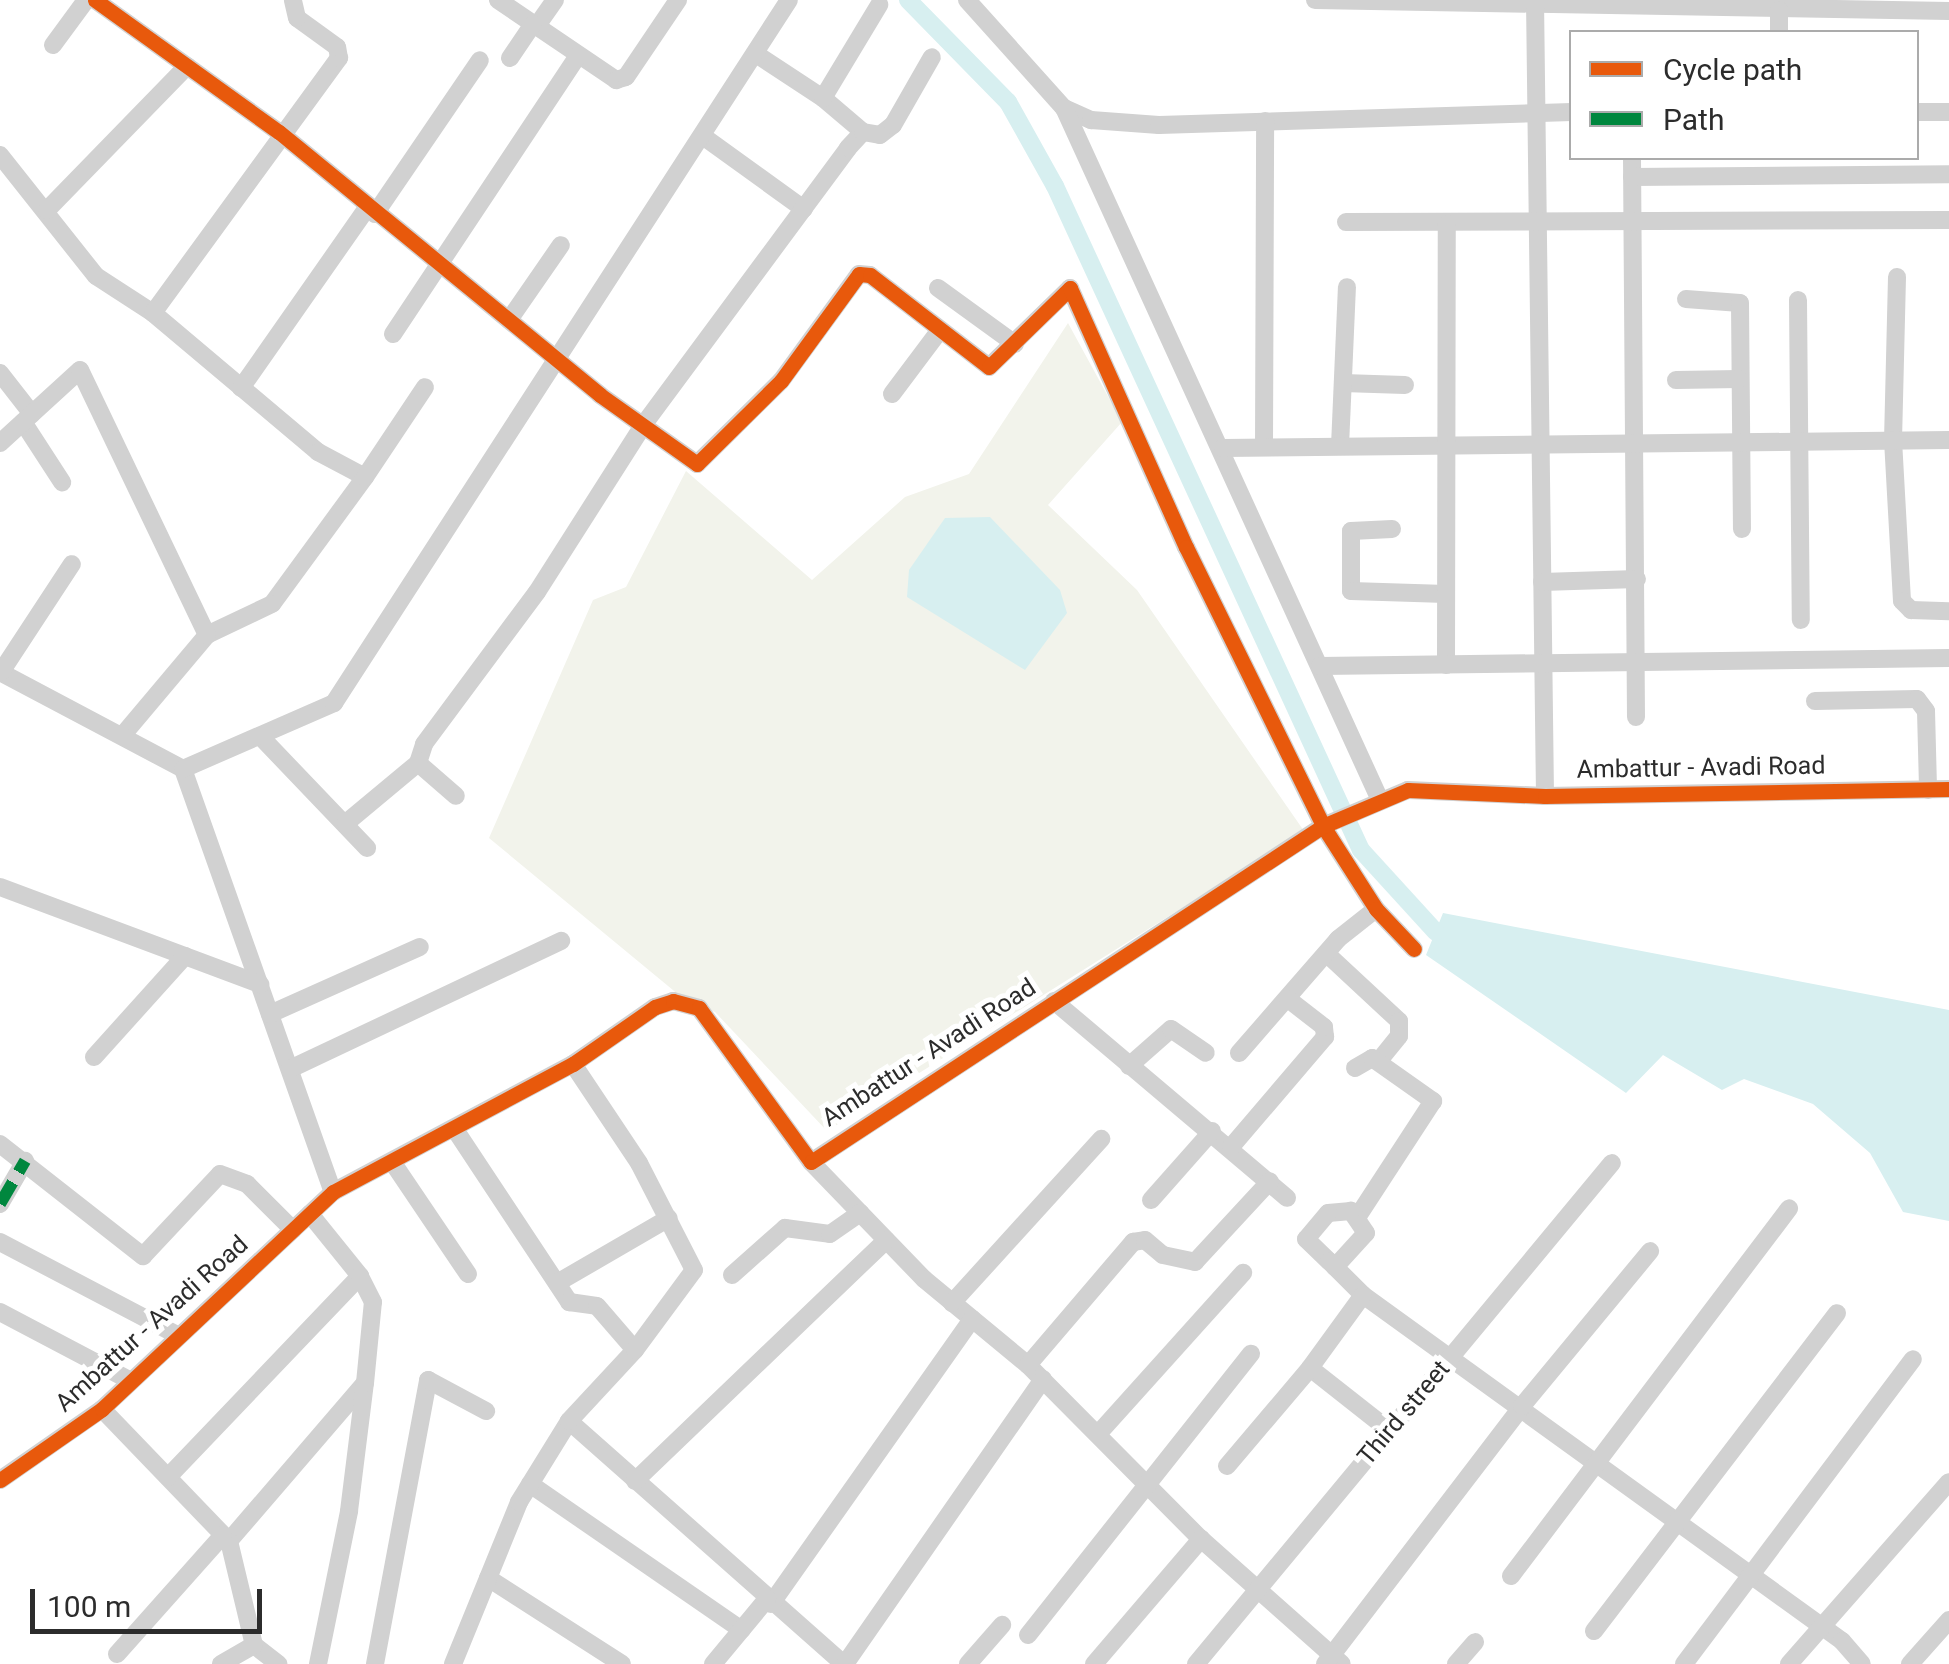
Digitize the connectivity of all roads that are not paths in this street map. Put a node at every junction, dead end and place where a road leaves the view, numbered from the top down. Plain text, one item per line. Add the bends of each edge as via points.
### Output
1 (86, 0) edge
2 (95, 0) edge
3 (294, 0) edge
4 (498, 0) edge
5 (556, 0) edge
6 (678, 0) edge
7 (790, 0) edge
8 (966, 0) edge
9 (1315, 0) edge
10 (1535, 4) edge
11 (879, 5) dead end
12 (1779, 10) junction
13 (1949, 11) edge
14 (534, 26) junction
15 (1779, 30) edge
16 (53, 45) dead end
17 (756, 54) junction
18 (577, 56) junction
19 (932, 57) dead end
20 (510, 58) dead end
21 (480, 60) dead end
22 (187, 66) junction
23 (822, 98) junction
24 (1064, 108) junction
25 (1536, 111) junction
26 (1569, 112) edge
27 (1919, 112) edge
28 (1949, 112) edge
29 (1265, 121) junction
30 (279, 132) junction
31 (864, 132) junction
32 (704, 137) junction
33 (0, 155) edge
34 (1632, 160) edge
35 (1949, 174) edge
36 (1632, 177) junction
37 (804, 209) junction
38 (46, 210) junction
39 (371, 211) junction
40 (1634, 220) junction
41 (1949, 220) edge
42 (1538, 221) junction
43 (1346, 222) dead end
44 (1447, 224) junction
45 (561, 245) dead end
46 (440, 262) junction
47 (1897, 277) dead end
48 (1346, 287) dead end
49 (938, 288) dead end
50 (1686, 299) dead end
51 (1798, 300) dead end
52 (153, 313) junction
53 (509, 320) junction
54 (940, 330) junction
55 (392, 334) dead end
56 (1015, 344) junction
57 (553, 357) junction
58 (0, 373) edge
59 (1739, 379) junction
60 (1676, 380) dead end
61 (1342, 383) junction
62 (1405, 385) dead end
63 (425, 387) dead end
64 (241, 388) junction
65 (892, 394) dead end
66 (27, 418) junction
67 (644, 424) junction
68 (1894, 440) junction
69 (1949, 440) edge
70 (1738, 441) junction
71 (1801, 441) junction
72 (1540, 442) junction
73 (1638, 442) junction
74 (0, 443) edge
75 (1446, 444) junction
76 (1264, 446) junction
77 (1340, 446) junction
78 (1222, 448) junction
79 (365, 477) junction
80 (62, 482) dead end
81 (1742, 528) dead end
82 (1392, 529) dead end
83 (72, 564) dead end
84 (1637, 580) junction
85 (1542, 582) junction
86 (1446, 594) junction
87 (1949, 611) edge
88 (1801, 620) dead end
89 (206, 634) junction
90 (1949, 658) edge
91 (1544, 663) junction
92 (1636, 663) junction
93 (1446, 665) junction
94 (1320, 666) junction
95 (3, 678) edge
96 (1816, 701) dead end
97 (1636, 717) dead end
98 (122, 736) junction
99 (260, 736) junction
100 (418, 762) junction
101 (183, 769) junction
102 (1949, 789) edge
103 (1928, 790) junction
104 (456, 796) dead end
105 (1545, 796) junction
106 (1380, 800) junction
107 (346, 823) junction
108 (1327, 824) junction
109 (367, 848) dead end
110 (0, 888) edge
111 (1376, 909) junction
112 (561, 941) dead end
113 (420, 947) dead end
114 (1414, 949) dead end
115 (1328, 955) junction
116 (185, 956) junction
117 (260, 984) junction
118 (1288, 999) junction
119 (1054, 1000) junction
120 (270, 1014) junction
121 (1239, 1053) dead end
122 (1206, 1054) dead end
123 (94, 1057) dead end
124 (1379, 1061) junction
125 (573, 1064) junction
126 (1129, 1066) junction
127 (290, 1068) junction
128 (1355, 1068) dead end
129 (454, 1128) junction
130 (1212, 1131) junction
131 (1101, 1139) dead end
132 (0, 1144) edge
133 (1231, 1147) junction
134 (25, 1161) junction
135 (393, 1162) junction
136 (811, 1162) junction
137 (1612, 1163) dead end
138 (1270, 1181) junction
139 (334, 1192) junction
140 (1288, 1198) dead end
141 (1151, 1200) dead end
142 (0, 1204) edge
143 (1790, 1208) dead end
144 (860, 1212) junction
145 (310, 1214) junction
146 (1358, 1216) junction
147 (669, 1218) junction
148 (293, 1230) junction
149 (886, 1240) junction
150 (0, 1242) edge
151 (1650, 1251) dead end
152 (1334, 1268) junction
153 (1242, 1272) dead end
154 (468, 1274) dead end
155 (732, 1275) dead end
156 (360, 1276) junction
157 (557, 1283) junction
158 (1363, 1295) junction
159 (952, 1302) junction
160 (0, 1312) edge
161 (1837, 1312) dead end
162 (972, 1320) junction
163 (179, 1336) junction
164 (634, 1350) junction
165 (1251, 1354) dead end
166 (1450, 1358) junction
167 (1913, 1360) dead end
168 (1028, 1364) junction
169 (1310, 1368) junction
170 (1042, 1379) junction
171 (131, 1382) junction
172 (365, 1384) junction
173 (1522, 1406) junction
174 (102, 1408) junction
175 (486, 1412) dead end
176 (569, 1421) junction
177 (1390, 1431) junction
178 (1098, 1434) junction
179 (1594, 1460) junction
180 (1227, 1466) dead end
181 (168, 1477) junction
182 (0, 1480) edge
183 (635, 1481) junction
184 (1949, 1482) edge
185 (1142, 1483) junction
186 (530, 1484) junction
187 (1674, 1521) junction
188 (226, 1538) junction
189 (1201, 1539) junction
190 (1511, 1576) dead end
191 (1748, 1577) junction
192 (488, 1578) junction
193 (1260, 1586) junction
194 (769, 1601) junction
195 (1949, 1620) edge
196 (1002, 1625) dead end
197 (1822, 1627) junction
198 (742, 1630) junction
199 (1594, 1631) dead end
200 (1028, 1636) dead end
201 (1476, 1642) dead end
202 (254, 1645) junction
203 (117, 1654) dead end
204 (1333, 1661) edge
205 (221, 1664) edge
206 (278, 1664) edge
207 (318, 1664) edge
208 (375, 1664) edge
209 (453, 1664) edge
210 (622, 1664) edge
211 (714, 1664) edge
212 (844, 1664) edge
213 (968, 1664) edge
214 (1094, 1664) edge
215 (1196, 1664) edge
216 (1456, 1664) edge
217 (1684, 1664) edge
218 (1790, 1664) edge
219 (1862, 1664) edge
220 (1910, 1664) edge

1 - 16 street
2 - 22 street
3 - 30 street via 296,18 340,51
4 - 14 street
5 - 14 street
6 - 18 street via 626,77 616,80
7 - 17 street
8 - 24 street
9 - 10 street
10 - 12 street
10 - 25 street
11 - 23 street
12 - 13 street
12 - 15 street
14 - 18 street
14 - 20 street
17 - 23 street
17 - 32 street
18 - 46 street
19 - 31 street via 888,132
21 - 39 street
22 - 30 street
22 - 38 street
23 - 31 street
24 - 29 street via 1091,120 1142,124
24 - 78 street
25 - 26 street
25 - 29 street
25 - 42 street
27 - 28 street
29 - 76 street
30 - 39 street
30 - 52 street
31 - 37 street
32 - 37 street
32 - 57 street
33 - 38 street
34 - 36 street
35 - 36 street
36 - 40 street
37 - 67 street
38 - 52 street via 96,276
39 - 46 street
39 - 64 street
40 - 41 street
40 - 42 street
40 - 73 street
42 - 44 street
42 - 72 street
43 - 44 street
44 - 75 street
45 - 53 street
46 - 53 street
46 - 55 street
47 - 68 street
48 - 61 street
49 - 56 street
50 - 59 street via 1740,303
51 - 71 street
52 - 64 street
53 - 57 street
54 - 56 street via 989,366
54 - 65 street
54 - 67 street via 870,274 859,274 781,381 697,464
56 - 108 street via 1070,288 1186,546
57 - 67 street
57 - 99 street via 550,373 334,704
58 - 66 street
59 - 60 street
59 - 70 street
61 - 62 street
61 - 77 street
63 - 79 street
64 - 79 street via 318,452
66 - 74 street
66 - 80 street
66 - 89 street via 80,370
67 - 100 street via 537,592 424,744
68 - 69 street
68 - 71 street
68 - 87 street via 1902,601 1911,610
70 - 71 street
70 - 73 street
70 - 81 street
71 - 88 street
72 - 73 street
72 - 75 street
72 - 85 street
73 - 84 street
75 - 77 street
75 - 86 street
76 - 77 street
76 - 78 street
78 - 94 street
79 - 89 street via 272,604
82 - 86 street via 1351,531 1351,591
83 - 95 street
84 - 85 street
84 - 92 street
85 - 91 street
86 - 93 street
89 - 98 street
90 - 92 street
91 - 92 street
91 - 93 street
91 - 105 street
92 - 97 street
93 - 94 street
94 - 106 street
95 - 98 street
96 - 103 street via 1917,699 1926,711
98 - 101 street
99 - 101 street
99 - 107 street
100 - 104 street
100 - 107 street
101 - 117 street
102 - 103 street, Ambattur - Avadi Road
103 - 105 street, Ambattur - Avadi Road
105 - 106 street, Ambattur - Avadi Road via 1408,790
106 - 108 street, Ambattur - Avadi Road
107 - 109 street
108 - 111 street
108 - 119 street, Ambattur - Avadi Road
110 - 116 street
111 - 114 street
111 - 115 street
112 - 127 street
113 - 120 street
115 - 118 street
115 - 124 street via 1399,1021 1399,1036
116 - 117 street
116 - 123 street
117 - 120 street
118 - 121 street
118 - 133 street via 1324,1028 1325,1037
119 - 126 street
119 - 136 street, Ambattur - Avadi Road
120 - 127 street
122 - 126 street via 1171,1030
124 - 128 street via 1367,1058
124 - 146 street via 1433,1101
125 - 129 street, Ambattur - Avadi Road
125 - 136 street, Ambattur - Avadi Road via 654,1006 673,1000 691,1005 711,1021
125 - 147 street
126 - 130 street
127 - 139 street
129 - 135 street, Ambattur - Avadi Road
129 - 157 street
130 - 133 street
130 - 141 street
131 - 159 street
132 - 134 street
133 - 138 street
134 - 142 street
134 - 148 street via 144,1256 220,1174 247,1184
135 - 139 street, Ambattur - Avadi Road
135 - 154 street
136 - 144 street
137 - 166 street, Third street
138 - 140 street
138 - 168 street via 1195,1262 1186,1265 1145,1240 1133,1242
139 - 145 street, Ambattur - Avadi Road
143 - 179 street
144 - 149 street
144 - 155 street via 830,1234 785,1228
145 - 148 street, Ambattur - Avadi Road
145 - 156 street
146 - 152 street via 1366,1232
146 - 152 street via 1328,1213 1306,1239
147 - 157 street
147 - 164 street via 694,1270
148 - 163 street, Ambattur - Avadi Road
149 - 159 street
149 - 183 street
150 - 163 street
151 - 173 street
152 - 158 street
153 - 178 street
156 - 172 street via 374,1302
156 - 181 street
157 - 164 street via 570,1302 597,1306
158 - 166 street
158 - 169 street
159 - 162 street
160 - 171 street
161 - 187 street
162 - 168 street
162 - 194 street
163 - 171 street, Ambattur - Avadi Road
164 - 176 street
165 - 185 street
166 - 173 street
166 - 177 street, Third street
167 - 191 street
168 - 170 street
169 - 177 street
169 - 180 street
170 - 178 street
170 - 212 street
171 - 174 street, Ambattur - Avadi Road
172 - 188 street
172 - 207 street via 349,1511
173 - 179 street
173 - 204 street
174 - 181 street
174 - 182 street, Ambattur - Avadi Road
175 - 208 street via 428,1380
176 - 183 street
176 - 186 street
177 - 193 street, Third street
178 - 185 street
179 - 187 street
179 - 190 street
181 - 188 street
183 - 194 street
184 - 197 street
185 - 189 street
185 - 200 street
186 - 192 street
186 - 198 street
187 - 191 street
187 - 199 street
188 - 202 street
188 - 203 street
189 - 193 street
189 - 214 street
191 - 197 street
191 - 217 street
192 - 209 street
192 - 210 street
193 - 204 street
193 - 215 street, Third street
194 - 198 street
194 - 212 street
195 - 220 street
196 - 213 street
197 - 218 street
197 - 219 street
198 - 211 street
201 - 216 street
202 - 205 street
202 - 206 street

